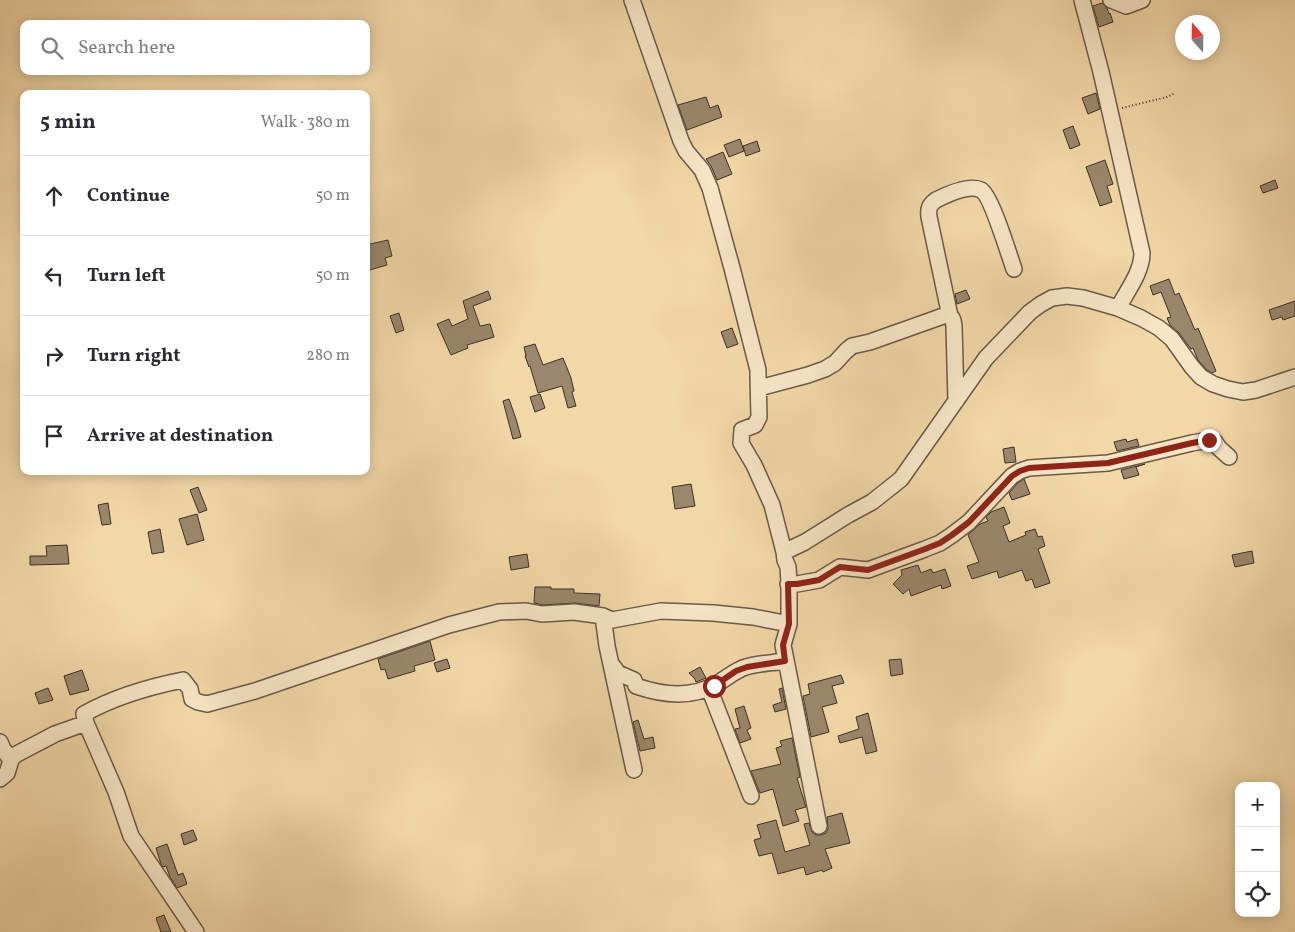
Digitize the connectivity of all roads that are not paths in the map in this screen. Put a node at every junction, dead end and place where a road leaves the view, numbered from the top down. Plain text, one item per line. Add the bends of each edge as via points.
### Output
1 (632, 0) edge
2 (1111, 0) edge
3 (1142, 0) edge
4 (1086, 1) edge
5 (1014, 269) dead end
6 (1118, 308) junction
7 (950, 316) junction
8 (1295, 376) edge
9 (758, 388) junction
10 (956, 401) junction
11 (1229, 457) dead end
12 (784, 552) junction
13 (788, 578) junction
14 (603, 616) junction
15 (789, 624) junction
16 (785, 661) junction
17 (612, 665) junction
18 (709, 688) junction
19 (86, 723) junction
20 (0, 742) edge
21 (11, 760) junction
22 (634, 770) dead end
23 (0, 779) edge
24 (751, 796) dead end
25 (819, 826) dead end
26 (196, 932) edge

1 - 9 street via 681,141 702,170 710,188 756,361
2 - 3 street via 1126,6
4 - 6 street via 1142,253 1139,270
5 - 7 street via 984,192 967,188 931,203 929,211
6 - 8 street via 1160,328 1201,377 1213,384 1243,392
6 - 10 street via 1067,296 1040,304 986,358
7 - 9 street via 852,346 824,369
7 - 10 street via 954,326
9 - 12 street via 759,417 756,425 742,430 741,443 772,505
10 - 12 street via 902,478 872,502
11 - 13 street via 1209,440 1108,463 1029,468 1012,476 969,522 940,543 868,570 840,567 819,580 797,584
12 - 13 street
13 - 15 street
14 - 15 street via 612,620 661,610 753,617
14 - 17 street
14 - 19 street via 574,612 499,612 449,625 255,691 207,704 192,699 183,680 167,683 98,706 84,714
15 - 16 street via 783,645
16 - 18 street via 747,667
16 - 25 street
17 - 18 street via 618,674 634,680 636,686 645,689 674,695
17 - 22 street
18 - 24 street
19 - 21 street via 55,734
19 - 26 street via 131,836
20 - 21 street
21 - 23 street via 8,773

